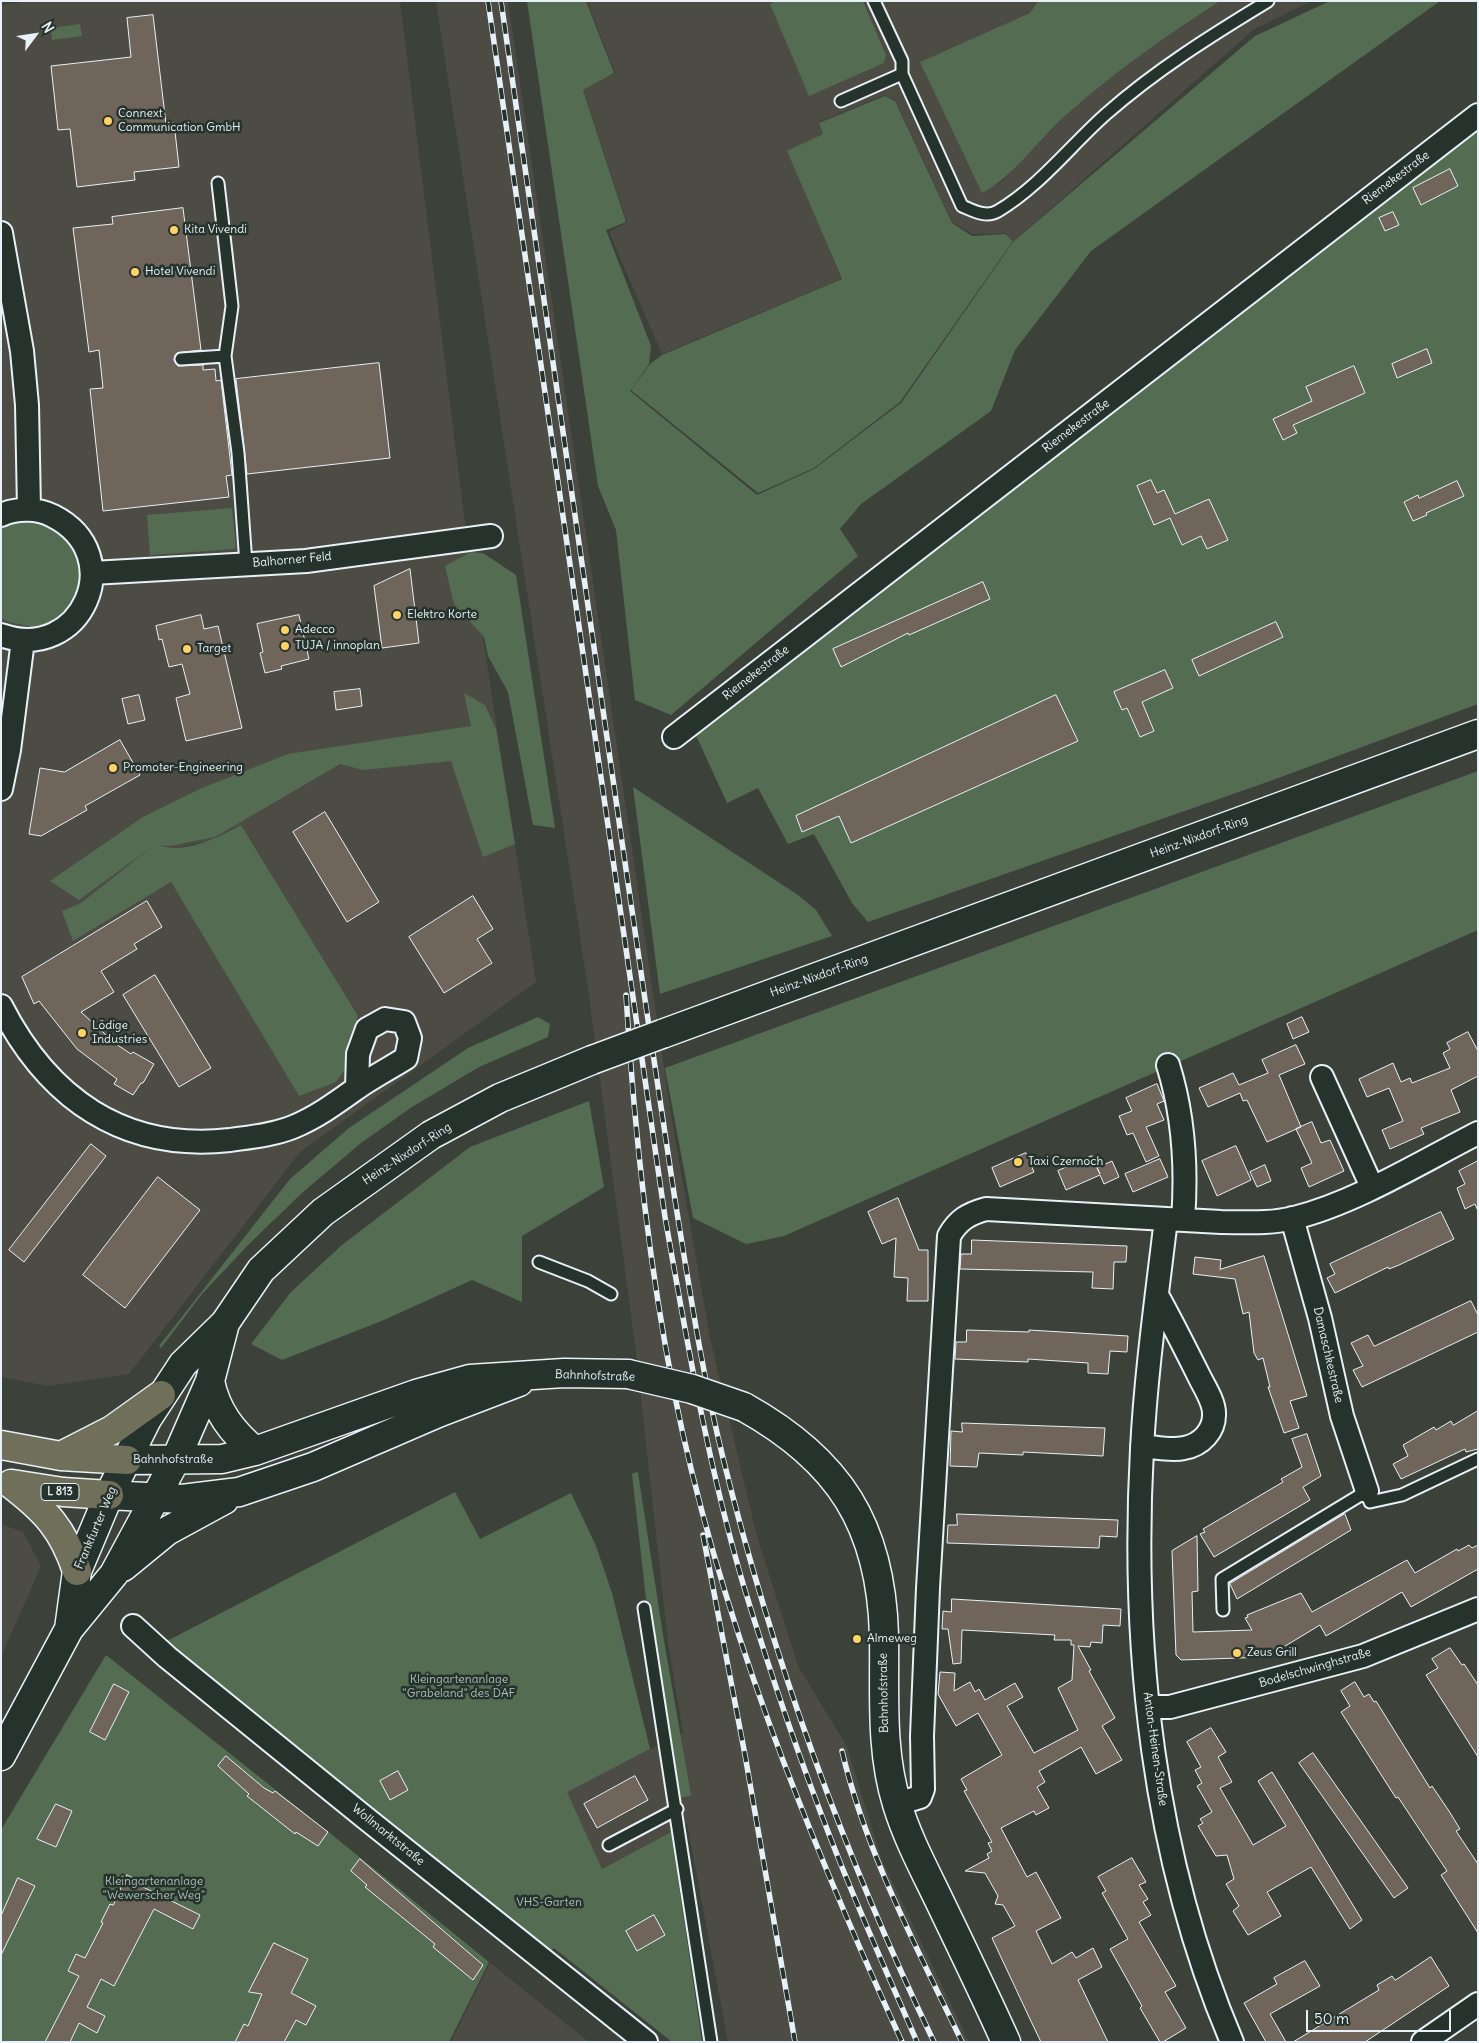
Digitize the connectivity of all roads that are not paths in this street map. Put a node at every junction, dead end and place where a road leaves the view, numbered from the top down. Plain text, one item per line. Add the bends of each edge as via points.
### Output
1 (874, 1) edge
2 (1268, 1) edge
3 (902, 74) junction
4 (841, 101) dead end
5 (1478, 115) edge
6 (218, 183) dead end
7 (1, 233) edge
8 (224, 356) junction
9 (181, 359) dead end
10 (29, 510) junction
11 (1, 515) edge
12 (491, 536) dead end
13 (246, 564) junction
14 (92, 573) junction
15 (12, 638) edge
16 (1478, 734) edge
17 (674, 737) dead end
18 (1, 789) edge
19 (1, 1006) edge
20 (1168, 1065) dead end
21 (1322, 1077) dead end
22 (357, 1088) dead end
23 (1478, 1133) edge
24 (1372, 1187) junction
25 (1292, 1218) junction
26 (1175, 1219) junction
27 (539, 1262) dead end
28 (611, 1294) dead end
29 (1157, 1295) junction
30 (225, 1323) junction
31 (536, 1375) junction
32 (210, 1381) junction
33 (161, 1395) junction
34 (1, 1445) edge
35 (1142, 1446) junction
36 (255, 1452) junction
37 (61, 1456) junction
38 (127, 1460) junction
39 (175, 1460) junction
40 (1478, 1460) edge
41 (6, 1482) edge
42 (1367, 1491) junction
43 (239, 1492) junction
44 (109, 1495) junction
45 (154, 1497) junction
46 (77, 1571) junction
47 (114, 1574) junction
48 (644, 1608) dead end
49 (1478, 1609) edge
50 (1223, 1610) dead end
51 (133, 1626) dead end
52 (69, 1629) junction
53 (1148, 1708) junction
54 (1, 1756) edge
55 (897, 1804) junction
56 (677, 1809) junction
57 (609, 1845) dead end
58 (1478, 2004) edge
59 (646, 2042) edge
60 (711, 2042) edge
61 (1006, 2042) edge
62 (1232, 2042) edge
63 (1423, 2042) edge

1 - 3 lane via 902,61
2 - 3 lane via 1166,66 1106,114 1038,180 997,212 982,215 962,206
3 - 4 lane
5 - 17 street, Riemekestraße
6 - 8 lane via 232,306
7 - 10 street via 27,396
8 - 9 lane
8 - 13 lane via 238,453
10 - 11 street
10 - 14 street via 48,513 66,522 80,536 89,553
12 - 13 street, Balhorner Feld via 306,561
13 - 14 street, Balhorner Feld
14 - 15 street via 90,594 80,614 64,629 44,638
15 - 18 street via 9,750
16 - 30 main road, Heinz-Nixdorf-Ring, bridge via 592,1060 500,1098 431,1135 323,1212 261,1270
19 - 22 street via 27,1052 55,1083 106,1120 145,1134 209,1142 273,1133 327,1110
20 - 26 street via 1182,1131 1186,1178
21 - 24 street
23 - 24 street
24 - 25 street via 1334,1205
25 - 26 street via 1253,1222
25 - 42 street, Damaschkestraße via 1320,1318 1342,1416
26 - 29 street, Anton-Heinen-Straße
26 - 55 street via 986,1209 970,1214 956,1224 948,1236 928,1588 923,1789 920,1797
27 - 28 lane via 588,1281
29 - 35 street, Anton-Heinen-Straße
29 - 35 street via 1207,1392 1214,1422 1200,1443 1183,1449
30 - 32 main road, Heinz-Nixdorf-Ring
30 - 33 main road, Heinz-Nixdorf-Ring via 183,1364
31 - 36 main road, Bahnhofstraße via 500,1375 446,1384
31 - 43 main road, Bahnhofstraße via 313,1467
31 - 55 main road, Bahnhofstraße, bridge via 628,1374 692,1388 744,1407 772,1423 813,1455 844,1493 871,1549 882,1601 885,1741
32 - 36 main road via 213,1396 225,1418
32 - 39 main road, Heinz-Nixdorf-Ring
33 - 37 highway via 112,1430
33 - 38 main road, Heinz-Nixdorf-Ring
34 - 37 highway
35 - 53 street, Anton-Heinen-Straße via 1140,1592
36 - 39 main road, Bahnhofstraße via 222,1459
37 - 38 highway
38 - 39 main road, Bahnhofstraße
38 - 44 main road, Frankfurter Weg
39 - 45 main road, Heinz-Nixdorf-Ring
40 - 42 lane via 1402,1495 1370,1502
41 - 44 highway, L 813 via 63,1492
41 - 46 highway via 33,1501 58,1528 70,1548
42 - 50 lane via 1222,1579
43 - 45 main road, Bahnhofstraße via 182,1499
43 - 47 main road via 167,1531
44 - 45 main road, Bahnhofstraße
44 - 46 main road, Frankfurter Weg
45 - 47 main road, Frankfurter Weg
46 - 52 main road, Frankfurter Weg
47 - 52 main road, Frankfurter Weg
48 - 56 lane
49 - 53 street, Bodelschwinghstraße via 1363,1656 1170,1707
51 - 59 street, Wollmarktstraße via 363,1816
52 - 54 main road, Frankfurter Weg
53 - 62 street, Anton-Heinen-Straße via 1164,1820 1185,1910 1213,1997
55 - 61 main road, Bahnhofstraße
56 - 57 lane
56 - 60 lane
58 - 63 street

